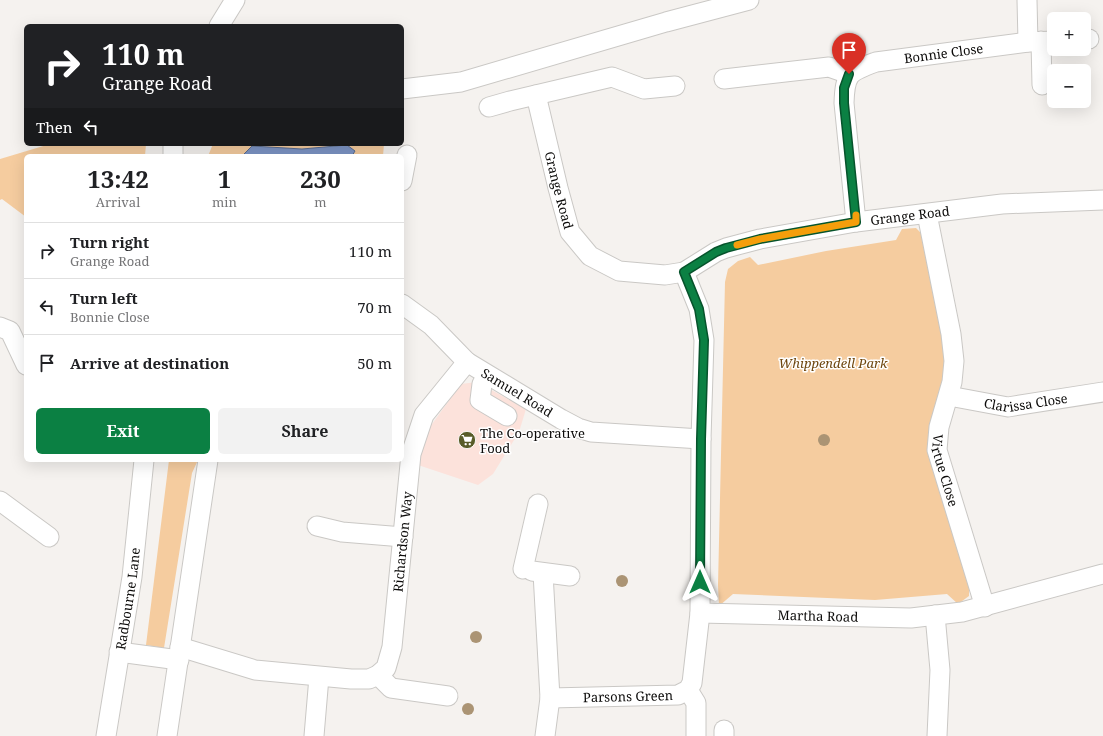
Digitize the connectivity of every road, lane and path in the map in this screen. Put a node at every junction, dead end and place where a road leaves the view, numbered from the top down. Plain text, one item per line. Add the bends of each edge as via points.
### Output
1 (235, 0) edge
2 (749, 0) edge
3 (1027, 0) edge
4 (220, 24) edge
5 (1041, 41) edge
6 (849, 74) junction
7 (724, 79) dead end
8 (1042, 85) dead end
9 (676, 86) dead end
10 (404, 89) edge
11 (536, 94) junction
12 (489, 107) dead end
13 (407, 155) dead end
14 (404, 171) edge
15 (1103, 200) edge
16 (927, 214) junction
17 (856, 222) junction
18 (684, 272) junction
19 (404, 305) edge
20 (0, 327) edge
21 (24, 361) edge
22 (467, 362) junction
23 (488, 375) junction
24 (1103, 392) edge
25 (949, 396) junction
26 (508, 416) dead end
27 (701, 439) junction
28 (144, 462) edge
29 (208, 462) edge
30 (0, 501) edge
31 (538, 504) dead end
32 (317, 526) dead end
33 (403, 537) junction
34 (48, 538) dead end
35 (543, 573) junction
36 (1103, 574) edge
37 (570, 576) dead end
38 (984, 607) junction
39 (700, 613) junction
40 (935, 616) junction
41 (119, 652) junction
42 (179, 654) junction
43 (378, 675) junction
44 (319, 676) junction
45 (688, 690) junction
46 (448, 696) dead end
47 (550, 698) junction
48 (106, 736) edge
49 (166, 736) edge
50 (314, 736) edge
51 (545, 736) edge
52 (696, 736) edge
53 (937, 736) edge

1 - 4 street
2 - 10 street via 461,82
3 - 5 street
5 - 6 street, Bonnie Close via 876,62
5 - 8 street
6 - 7 street via 829,67
6 - 17 street via 844,88 844,103
9 - 11 street via 644,88 612,77
11 - 12 street
11 - 18 street, Grange Road via 570,232 590,256 618,271 665,275
13 - 14 street
15 - 16 street, Grange Road via 1002,204
16 - 17 street, Grange Road
16 - 25 street, Virtue Close via 951,334 954,361
17 - 18 street, Grange Road via 760,239 726,248
18 - 27 street, Parsons Green via 699,309 704,340
19 - 22 street, Samuel Road via 431,325
20 - 21 street via 10,331
22 - 23 street, Samuel Road
22 - 33 street, Richardson Way via 424,415 411,454
23 - 26 street via 482,384 480,400
23 - 27 street, Samuel Road via 561,419 591,432
24 - 25 street, Clarissa Close via 1008,407
25 - 38 street, Virtue Close via 939,426 937,450
27 - 39 street, Parsons Green
28 - 41 street, Radbourne Lane via 132,577
29 - 42 street
30 - 34 street
31 - 35 street via 516,568
32 - 33 street via 342,532
33 - 43 street, Richardson Way via 392,647 386,668
35 - 37 street
35 - 47 street
36 - 38 street, Martha Road
38 - 40 street, Martha Road
39 - 40 street, Martha Road via 911,618
39 - 45 street, Parsons Green via 692,683
40 - 53 street via 940,670
41 - 42 street
41 - 48 street, Radbourne Lane
42 - 44 street via 255,670
42 - 49 street
43 - 44 street via 369,679
43 - 46 street via 390,688
44 - 50 street
45 - 47 street, Parsons Green via 678,695
45 - 52 street via 696,703
47 - 51 street

